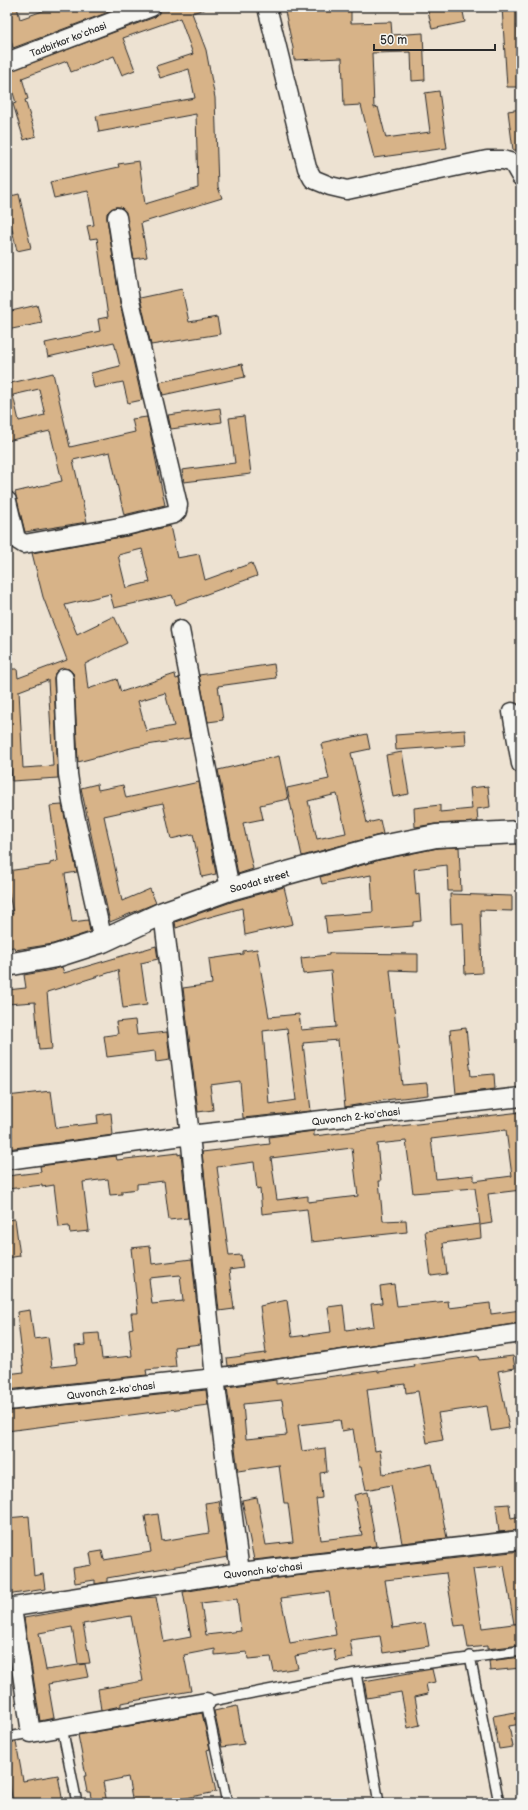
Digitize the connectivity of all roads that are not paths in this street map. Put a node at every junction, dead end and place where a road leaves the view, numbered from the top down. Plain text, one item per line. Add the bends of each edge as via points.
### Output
1 (151, 7) edge
2 (267, 7) edge
3 (7, 62) edge
4 (521, 177) edge
5 (117, 217) dead end
6 (7, 501) edge
7 (180, 630) dead end
8 (64, 678) dead end
9 (512, 712) dead end
10 (521, 764) edge
11 (521, 832) edge
12 (230, 889) junction
13 (163, 913) junction
14 (103, 942) junction
15 (7, 965) edge
16 (521, 1097) edge
17 (190, 1135) junction
18 (7, 1160) edge
19 (521, 1333) edge
20 (215, 1378) junction
21 (7, 1402) edge
22 (521, 1540) edge
23 (240, 1572) junction
24 (9, 1608) edge
25 (521, 1650) edge
26 (470, 1656) junction
27 (356, 1674) junction
28 (206, 1702) junction
29 (62, 1727) junction
30 (31, 1733) junction
31 (7, 1737) edge
32 (78, 1803) edge
33 (226, 1803) edge
34 (379, 1803) edge
35 (499, 1803) edge

1 - 3 street, Tadbirkor koʻchasi
2 - 4 street via 307,168 313,179 347,190 488,160 513,163
5 - 6 street via 130,301 178,505 177,511 174,514 125,526 24,544 16,539
7 - 12 street
8 - 14 street via 68,774 72,802
9 - 10 street
11 - 12 street, Saodat street via 436,836 377,848
12 - 13 street, Saodat street
13 - 14 street, Saodat street
13 - 17 street
14 - 15 street, Saodat street via 56,956
16 - 17 street, Quvonch 2-koʻchasi
17 - 18 street, Quvonch 2-koʻchasi
17 - 20 street
19 - 20 street, Quvonch 2-koʻchasi
20 - 21 street, Quvonch 2-koʻchasi
20 - 23 street
22 - 23 street, Quvonch koʻchasi
23 - 24 street, Quvonch koʻchasi
24 - 30 street
25 - 26 lane
26 - 27 lane
26 - 35 lane
27 - 28 lane
27 - 34 lane
28 - 29 street
28 - 33 lane
29 - 30 street
29 - 32 lane
30 - 31 lane

